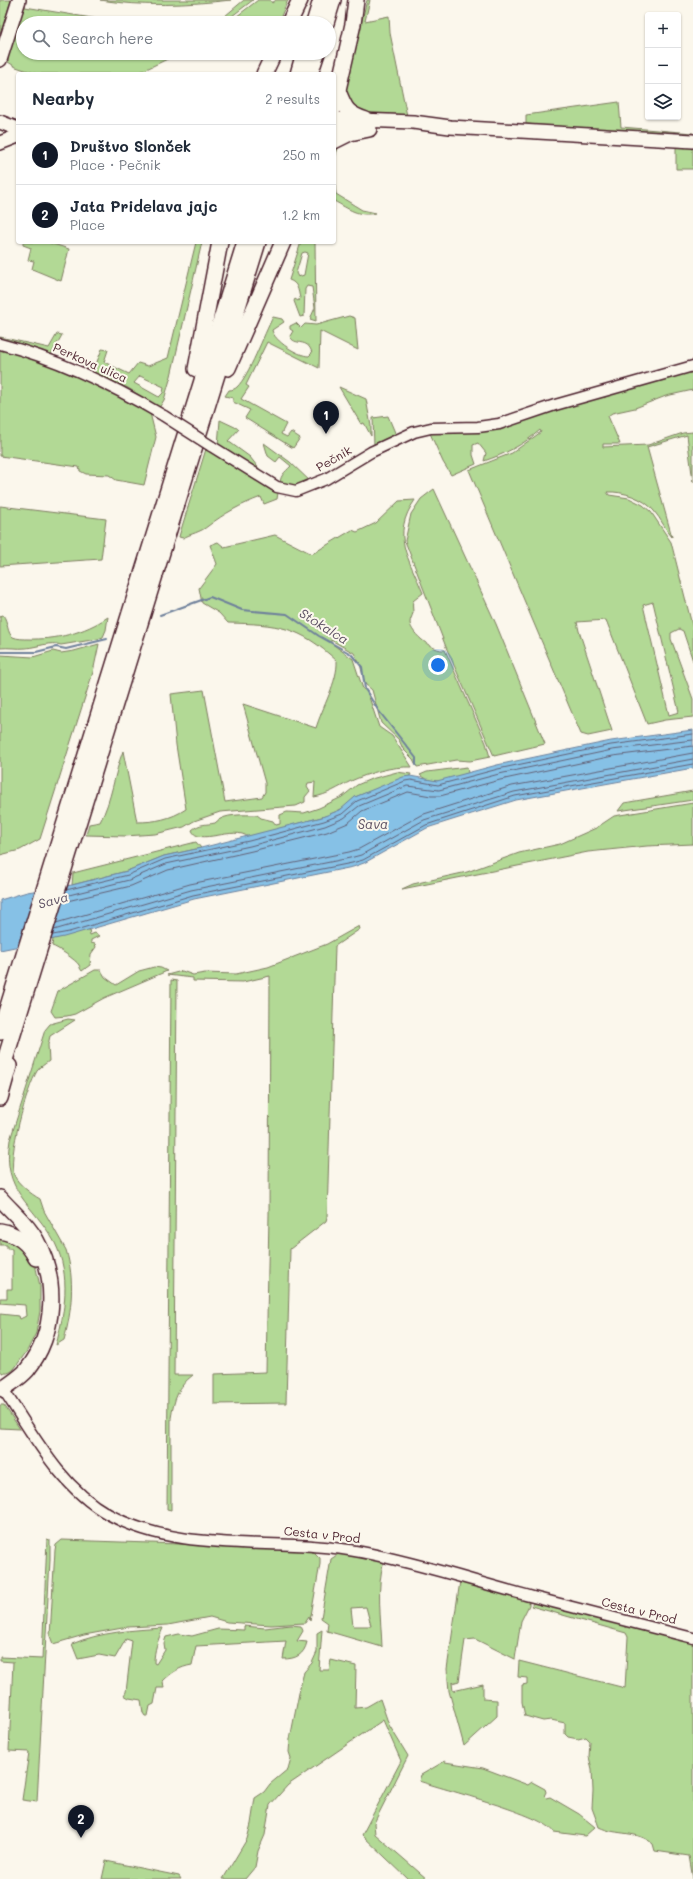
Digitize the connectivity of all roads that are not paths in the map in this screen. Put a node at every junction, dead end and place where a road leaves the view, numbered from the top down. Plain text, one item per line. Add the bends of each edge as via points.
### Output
1 (18, 0) edge
2 (300, 0) edge
3 (321, 0) edge
4 (334, 0) edge
5 (356, 0) edge
6 (292, 16) edge
7 (316, 16) edge
8 (328, 16) edge
9 (0, 60) edge
10 (271, 60) edge
11 (302, 60) edge
12 (315, 60) edge
13 (265, 72) edge
14 (299, 72) edge
15 (311, 72) edge
16 (338, 91) junction
17 (336, 99) edge
18 (336, 119) edge
19 (0, 122) edge
20 (368, 124) junction
21 (16, 128) edge
22 (0, 129) edge
23 (16, 129) edge
24 (336, 129) edge
25 (16, 137) edge
26 (336, 140) edge
27 (693, 142) edge
28 (0, 144) edge
29 (220, 244) edge
30 (244, 244) edge
31 (257, 244) edge
32 (281, 244) edge
33 (0, 344) edge
34 (693, 366) edge
35 (201, 425) junction
36 (181, 445) junction
37 (211, 446) joint
38 (70, 826) junction
39 (30, 958) junction
40 (0, 1032) edge
41 (10, 1045) junction
42 (0, 1076) edge
43 (0, 1098) edge
44 (0, 1198) edge
45 (0, 1231) edge
46 (1, 1388) edge
47 (693, 1638) edge

1 - 9 main road
2 - 6 highway
3 - 7 highway
4 - 8 highway
5 - 16 highway
10 - 13 highway
11 - 14 highway
12 - 15 highway
16 - 17 highway
16 - 20 highway via 348,112
18 - 20 main road
19 - 21 main road
20 - 24 main road
20 - 26 highway
20 - 27 main road via 413,122 450,127
22 - 23 main road
25 - 28 main road
29 - 36 highway via 200,351 180,432
30 - 36 highway
31 - 35 highway
32 - 35 highway via 213,408
33 - 37 street, Perkova ulica, bridge via 35,353 112,386
34 - 37 street, Pečnik via 555,405 499,424 431,428 414,432 371,452 326,479 296,491 276,487
35 - 38 highway
36 - 38 highway
38 - 39 highway
39 - 40 highway
39 - 41 highway
41 - 42 highway
41 - 43 highway via 10,1064
44 - 46 highway via 36,1239 48,1271 51,1297 48,1323 39,1351 27,1370
45 - 46 highway via 16,1236 30,1247 41,1270 44,1294 42,1318 34,1344 22,1364
46 - 47 street, Cesta v Prod via 61,1474 77,1492 109,1515 139,1528 206,1541 292,1544 362,1552

